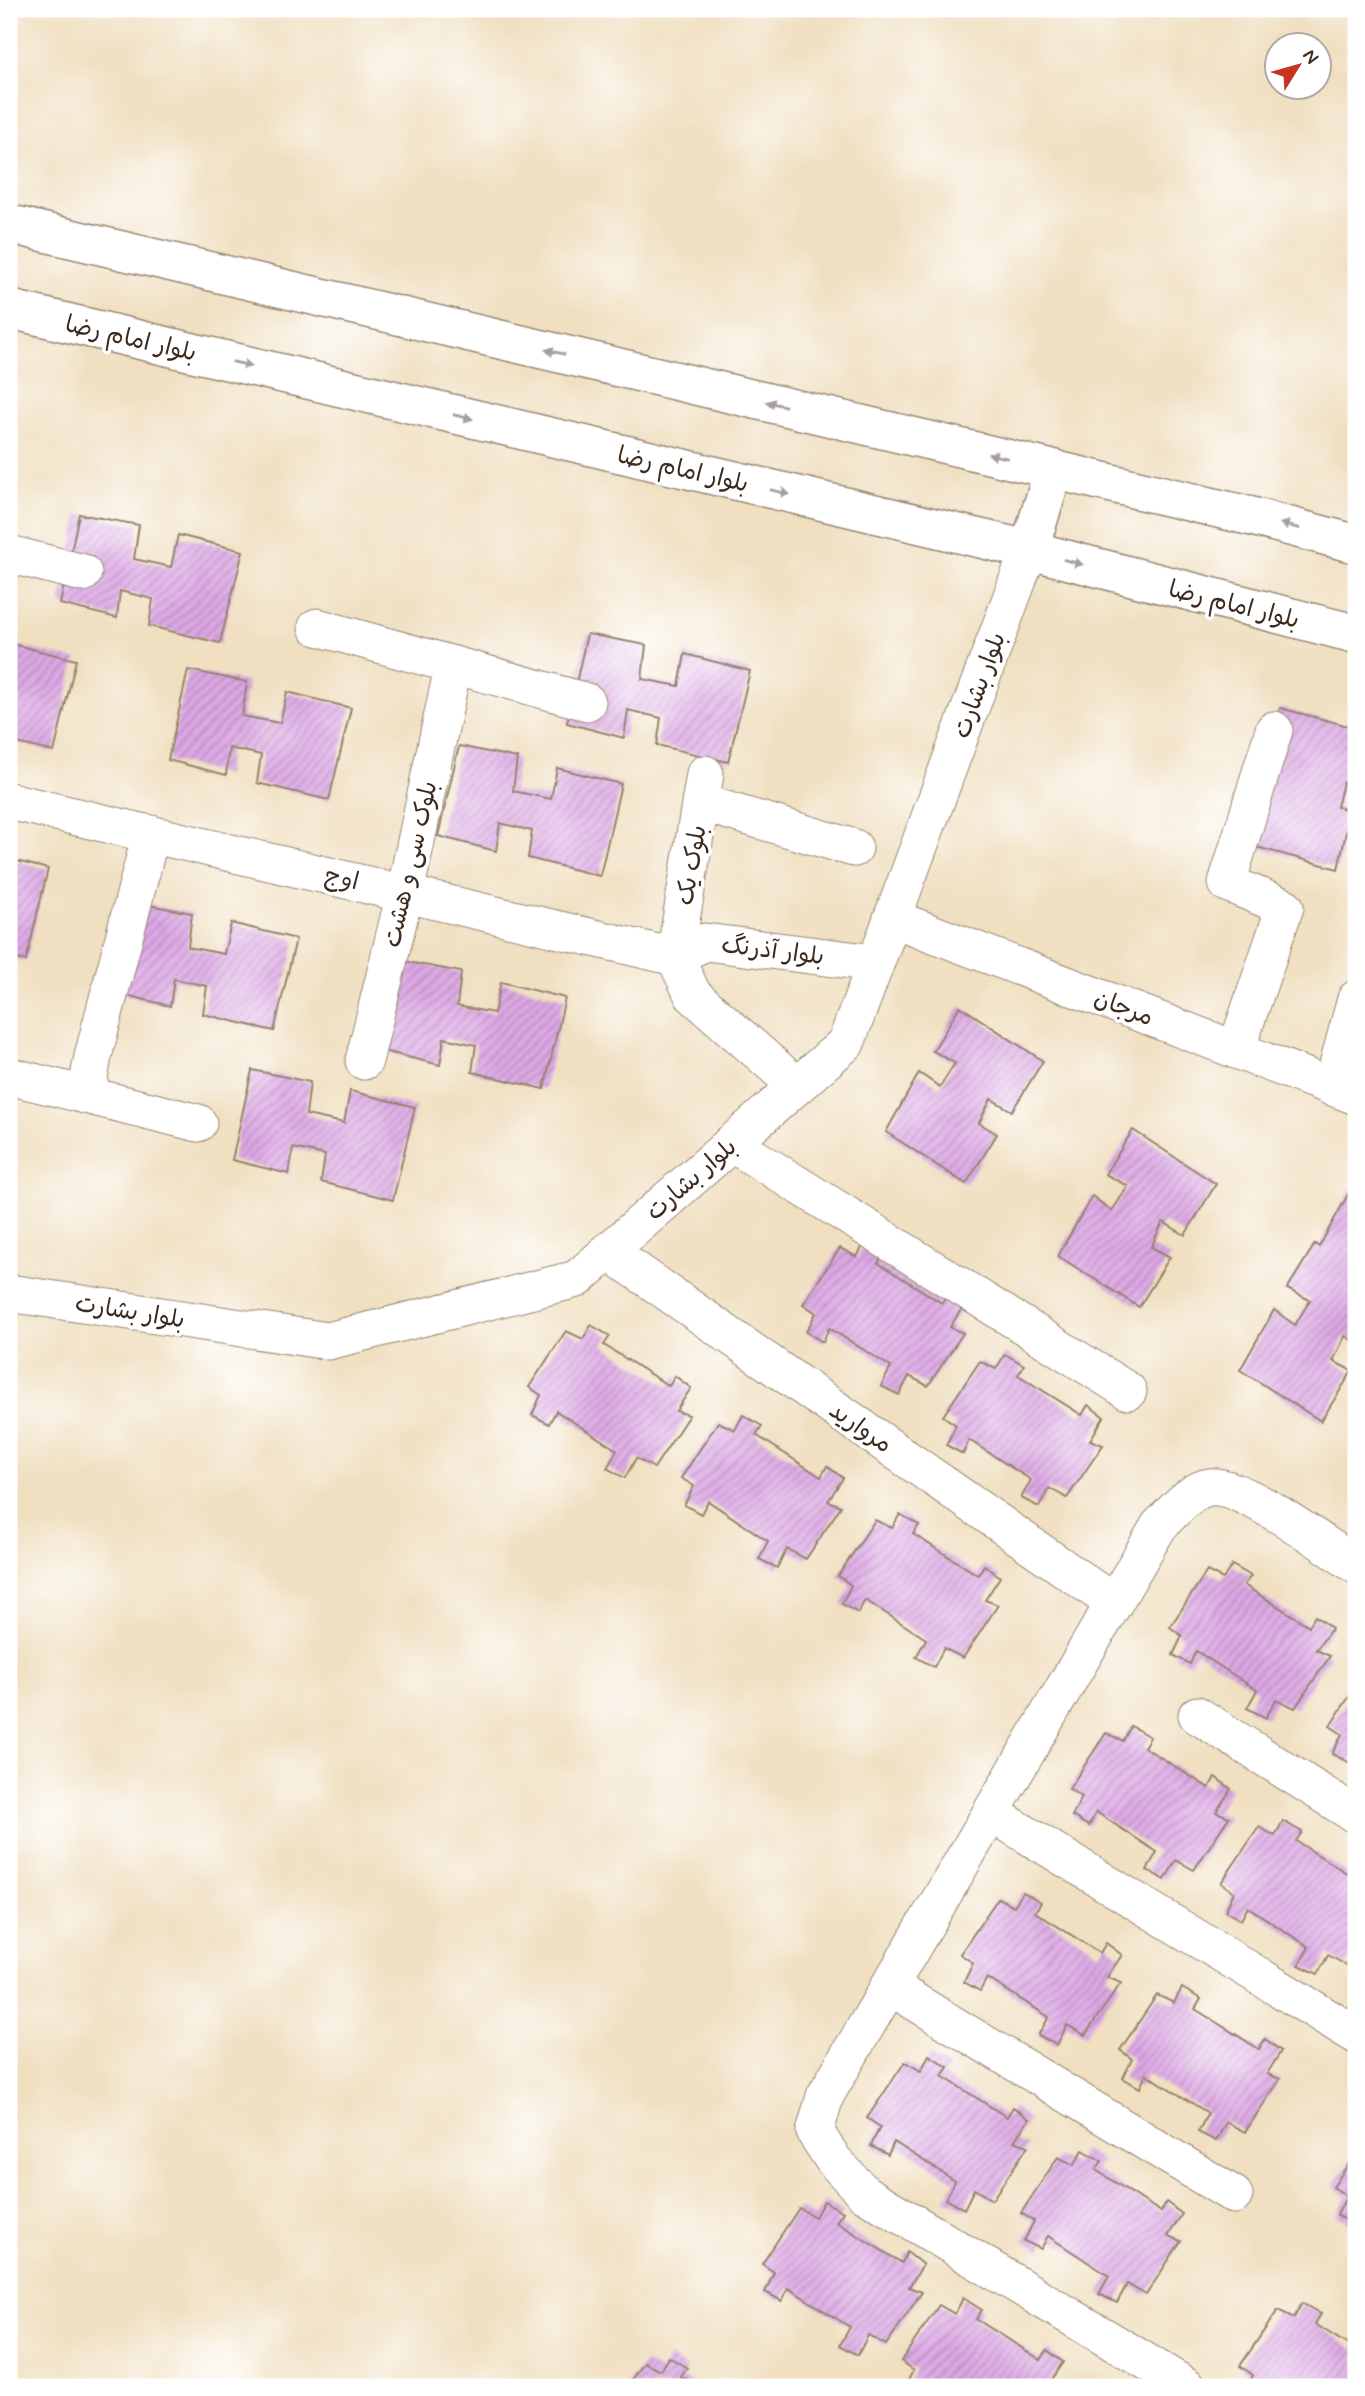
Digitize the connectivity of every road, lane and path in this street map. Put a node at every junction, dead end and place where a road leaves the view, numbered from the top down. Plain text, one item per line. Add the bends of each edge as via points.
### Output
1 (9, 224) edge
2 (9, 309) edge
3 (1054, 470) junction
4 (1356, 544) edge
5 (1029, 550) junction
6 (9, 554) edge
7 (83, 573) dead end
8 (317, 627) dead end
9 (1356, 634) edge
10 (453, 667) junction
11 (587, 702) dead end
12 (1273, 730) dead end
13 (9, 801) edge
14 (151, 834) junction
15 (854, 848) dead end
16 (405, 893) junction
17 (892, 918) junction
18 (675, 957) junction
19 (875, 962) junction
20 (1356, 999) edge
21 (1236, 1050) junction
22 (364, 1061) dead end
23 (9, 1076) edge
24 (797, 1086) junction
25 (1344, 1091) edge
26 (86, 1095) junction
27 (198, 1122) dead end
28 (731, 1143) junction
29 (608, 1251) junction
30 (9, 1293) edge
31 (1128, 1391) dead end
32 (1356, 1565) edge
33 (1114, 1603) junction
34 (1197, 1715) dead end
35 (991, 1813) junction
36 (1356, 1815) edge
37 (889, 1986) junction
38 (1356, 2035) edge
39 (1234, 2195) dead end
40 (1188, 2387) edge

3 -> 1 street
2 -> 5 street, بلوار امام رضا
4 -> 3 street
3 - 5 street
5 -> 9 street, بلوار امام رضا
5 - 17 street, بلوار بشارت
6 - 7 street
8 - 10 street
10 - 11 street
10 - 16 street, بلوک سی و هشت
12 - 21 street via 1227,883 1285,907
13 - 14 street, اوج
14 - 16 street, اوج
14 - 26 street
15 - 18 street, بلوک یک via 703,788
16 - 18 street, اوج
16 - 22 street, بلوک سی و هشت
17 - 19 street, بلوار بشارت
17 - 21 street, مرجان
18 - 19 street, بلوار آذرنگ via 705,942
18 - 24 street via 693,995
19 - 24 street, بلوار بشارت via 845,1043
20 - 25 street
21 - 25 street, مرجان
23 - 26 street
24 - 28 street, بلوار بشارت
26 - 27 street
28 - 29 street, بلوار بشارت
28 - 31 street
29 - 30 street, بلوار بشارت via 577,1279 328,1342
29 - 33 street, مروارید
32 - 33 street via 1240,1492 1209,1487 1183,1502 1159,1526
33 - 35 street
34 - 36 street
35 - 37 street
35 - 38 street
37 - 39 street
37 - 40 street via 825,2096 815,2132 835,2161 864,2193

